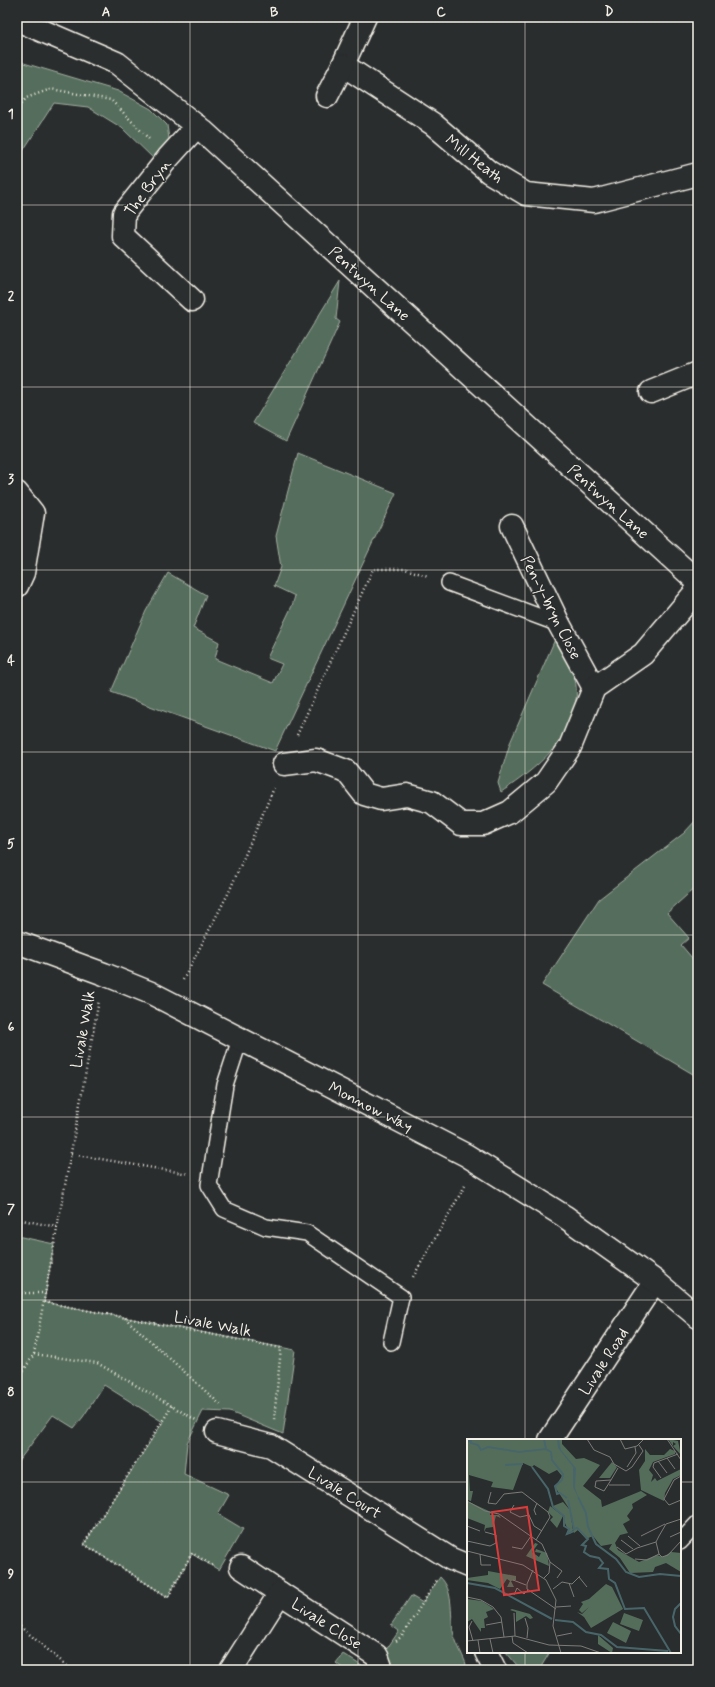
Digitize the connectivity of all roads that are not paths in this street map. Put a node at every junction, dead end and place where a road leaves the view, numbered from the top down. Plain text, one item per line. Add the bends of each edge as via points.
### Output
1 (365, 17) edge
2 (17, 20) edge
3 (343, 65) junction
4 (327, 96) dead end
5 (197, 126) junction
6 (698, 174) edge
7 (192, 300) dead end
8 (698, 373) edge
9 (651, 392) dead end
10 (17, 493) edge
11 (512, 526) dead end
12 (698, 582) edge
13 (449, 583) dead end
14 (17, 586) edge
15 (698, 589) edge
16 (559, 624) junction
17 (594, 688) junction
18 (284, 764) dead end
19 (17, 942) edge
20 (240, 1039) junction
21 (655, 1281) junction
22 (698, 1317) edge
23 (391, 1342) dead end
24 (217, 1432) road end
25 (551, 1439) edge
26 (698, 1523) edge
27 (681, 1541) edge
28 (459, 1562) edge
29 (241, 1567) road end
30 (280, 1593) junction
31 (486, 1653) edge
32 (379, 1663) edge
33 (230, 1670) edge
34 (495, 1670) edge

1 - 3 street
2 - 5 street, Pentwyn Lane via 117,63
3 - 4 street
3 - 6 street, Mill Heath via 433,124 489,172 526,194 594,201
5 - 7 street, The Bryn via 124,213 123,236
5 - 12 street, Pentwyn Lane
8 - 9 street
10 - 14 street via 33,513 23,573
11 - 16 street, Pen-y-bryn Close
13 - 16 lane
15 - 17 street via 643,654
16 - 17 street, Pen-y-bryn Close
17 - 18 street via 570,747 546,782 510,812 483,824 461,824 432,802 408,794 381,799 364,794 346,771 316,760
19 - 20 street, Monnow Way via 151,993
20 - 21 street, Monnow Way via 478,1163 564,1216
20 - 23 lane via 225,1085 208,1185 224,1209 266,1227 307,1233 401,1298
21 - 22 street, Monnow Way
21 - 25 street, Livale Road
24 - 28 street, Livale Court via 271,1446
26 - 27 lane
29 - 30 street
30 - 32 street, Livale Close
30 - 33 street, Livale Close
31 - 34 street

